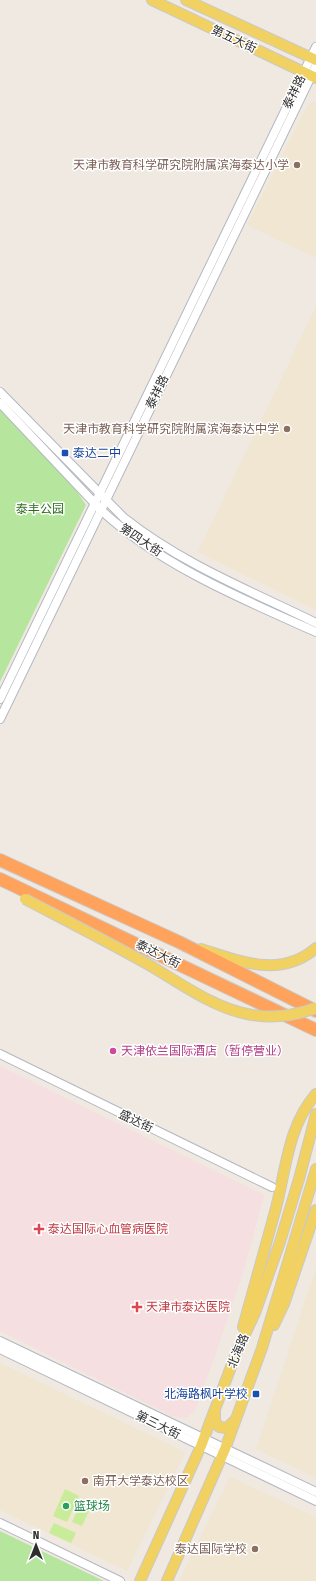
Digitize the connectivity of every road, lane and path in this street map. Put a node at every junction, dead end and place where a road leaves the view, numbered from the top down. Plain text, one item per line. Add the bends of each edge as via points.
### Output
1 (152, 0) edge
2 (186, 0) edge
3 (316, 46) edge
4 (314, 61) edge
5 (310, 75) edge
6 (0, 392) edge
7 (0, 403) edge
8 (102, 496) junction
9 (94, 503) junction
10 (101, 510) junction
11 (316, 623) edge
12 (316, 632) edge
13 (0, 699) edge
14 (1, 715) edge
15 (0, 860) edge
16 (1, 879) edge
17 (179, 942) junction
18 (316, 948) edge
19 (316, 1009) edge
20 (316, 1030) edge
21 (0, 1054) edge
22 (316, 1094) edge
23 (316, 1114) edge
24 (316, 1169) edge
25 (272, 1187) dead end
26 (316, 1210) edge
27 (0, 1341) edge
28 (262, 1348) junction
29 (0, 1349) edge
30 (237, 1351) junction
31 (215, 1410) junction
32 (236, 1419) junction
33 (203, 1442) junction
34 (224, 1452) junction
35 (316, 1492) edge
36 (316, 1501) edge
37 (0, 1523) edge
38 (120, 1581) edge
39 (140, 1581) edge
40 (167, 1581) edge

1 - 5 main road, 第五大街
2 - 4 main road, 第五大街
3 - 4 street, 泰祥路
4 - 5 street, 泰祥路
5 - 8 street, 泰祥路
6 - 8 street
7 - 9 street, 第四大街
8 - 9 street, 泰祥路
8 - 10 street, 泰祥路
8 - 11 street via 137,528 188,561
9 - 10 street, 第四大街
9 - 13 street, 泰祥路
10 - 12 street, 第四大街 via 118,525 205,581
10 - 14 street, 泰祥路
15 - 17 highway, 泰达大街
16 - 19 main road, bridge via 25,899 108,942 204,997 232,1009 246,1014 278,1016
16 - 20 highway, 泰达大街
17 - 18 main road via 267,966 293,962
17 - 19 highway, 泰达大街
21 - 25 street, 盛达街
22 - 30 main road via 301,1115 293,1136
23 - 30 main road, 北海路 via 299,1179 268,1277
24 - 28 main road, 北海路
26 - 28 main road via 284,1304
27 - 33 street, 第三大街
28 - 32 main road, 北海路
29 - 33 street, 第三大街
30 - 31 main road, 北海路
31 - 32 main road via 215,1421 219,1427 227,1428
31 - 33 main road, 北海路
32 - 34 main road, 北海路
33 - 34 street, 第三大街
33 - 39 main road, 北海路
34 - 35 street, 第三大街
34 - 36 street, 第三大街
34 - 40 main road, 北海路
37 - 38 street

